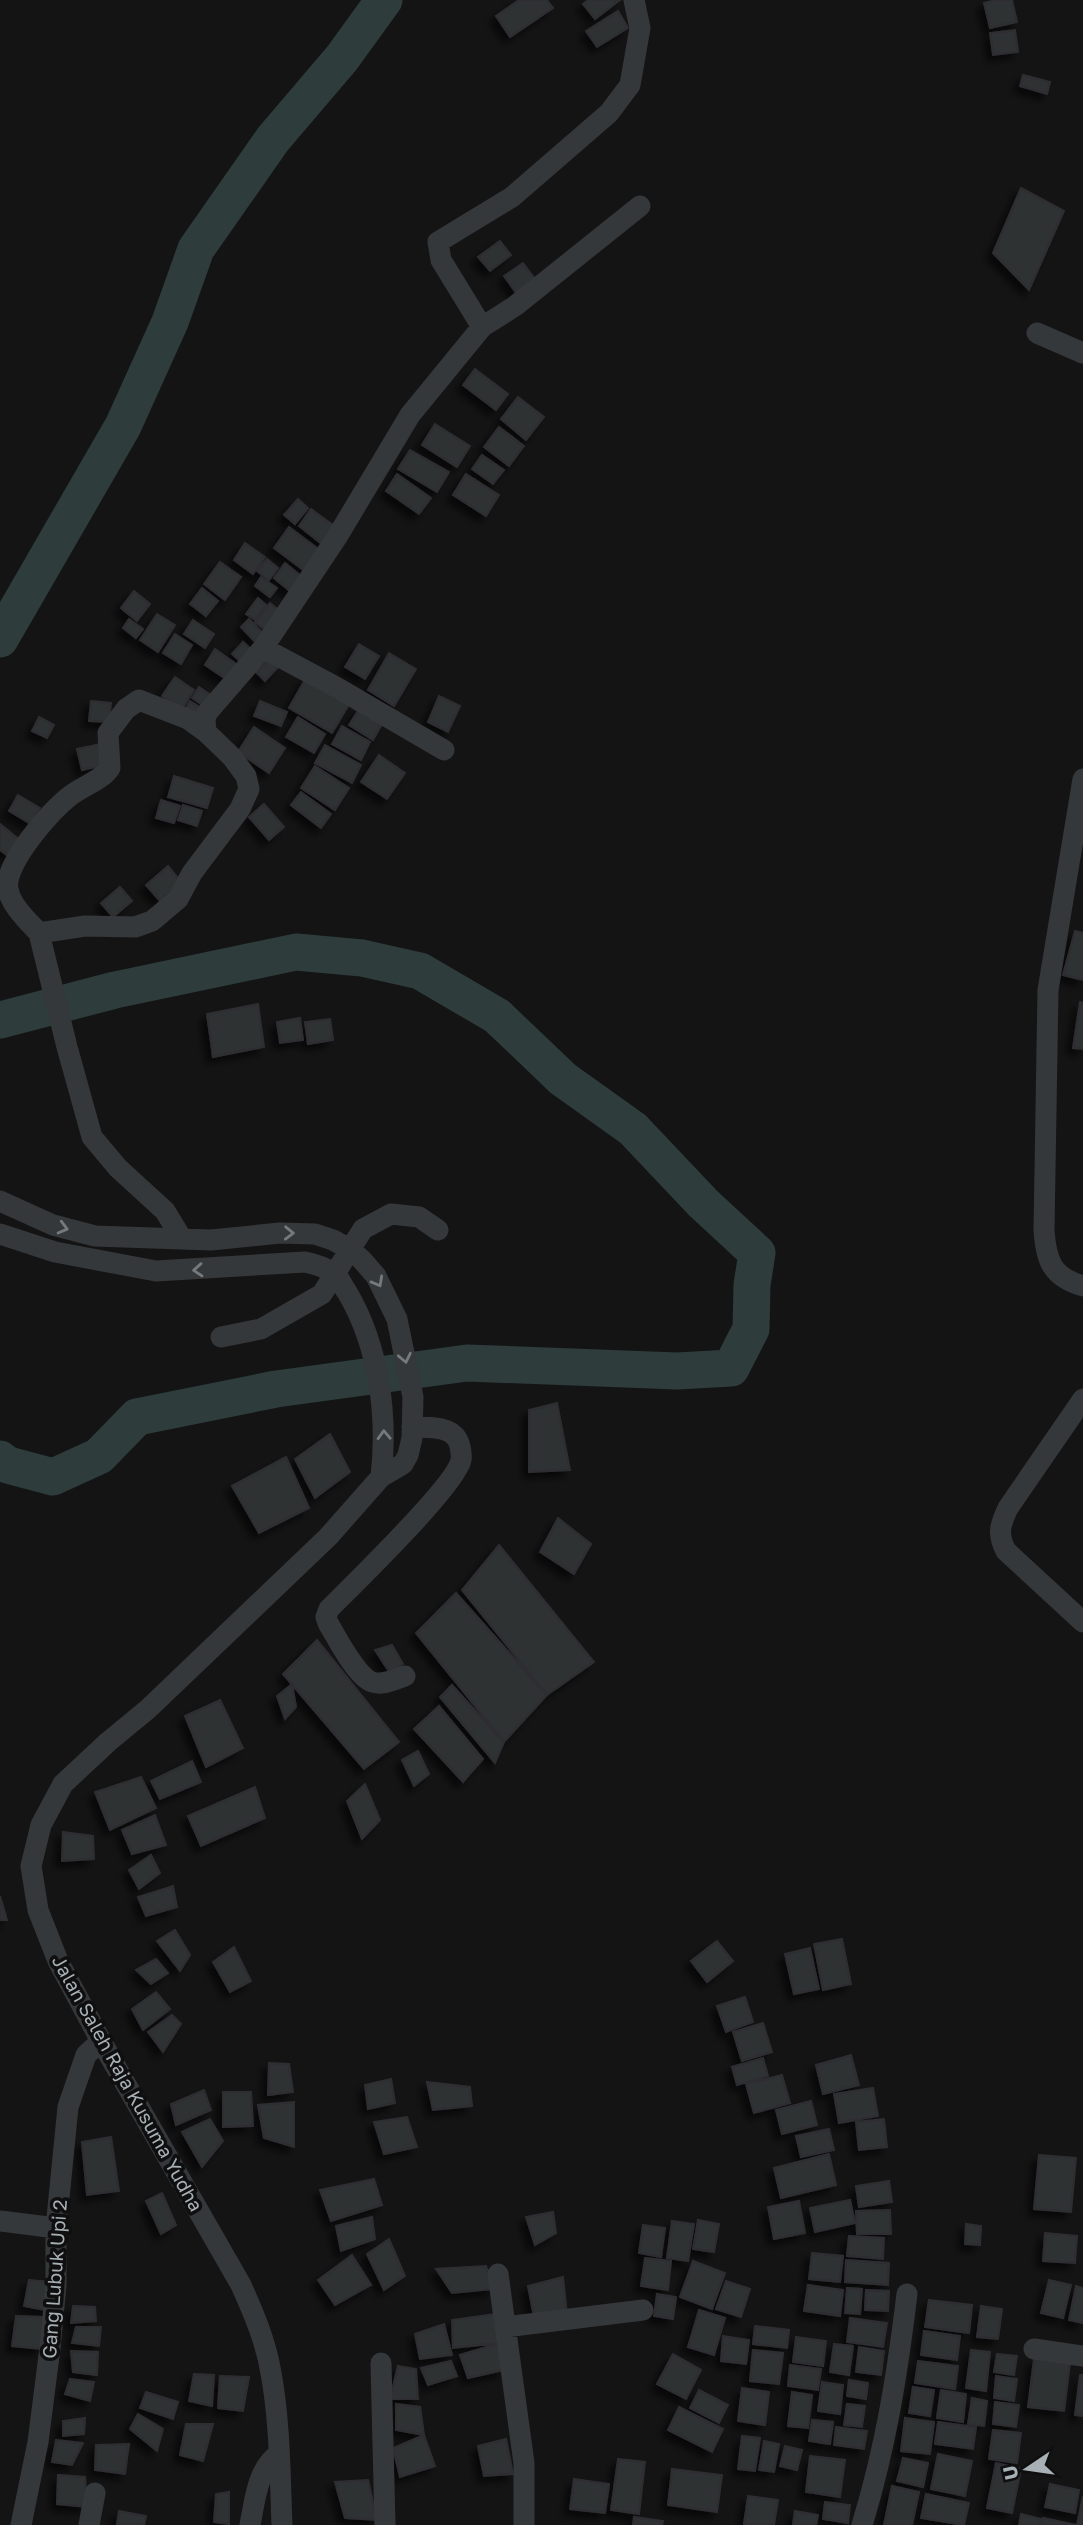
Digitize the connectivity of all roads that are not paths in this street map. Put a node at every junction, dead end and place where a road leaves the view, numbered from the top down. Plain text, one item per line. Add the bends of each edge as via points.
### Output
1 (634, 0) edge
2 (640, 206) dead end
3 (482, 327) junction
4 (1037, 333) dead end
5 (1083, 353) edge
6 (263, 648) junction
7 (206, 732) junction
8 (444, 750) dead end
9 (1083, 779) edge
10 (39, 933) junction
11 (0, 1201) edge
12 (438, 1230) dead end
13 (0, 1234) edge
14 (182, 1239) junction
15 (351, 1250) junction
16 (336, 1275) junction
17 (1083, 1286) edge
18 (221, 1337) dead end
19 (1083, 1399) edge
20 (412, 1427) junction
21 (381, 1477) junction
22 (1083, 1622) edge
23 (405, 1676) dead end
24 (101, 2041) junction
25 (0, 2221) edge
26 (56, 2228) junction
27 (498, 2274) dead end
28 (907, 2294) dead end
29 (643, 2310) dead end
30 (505, 2327) junction
31 (1034, 2349) dead end
32 (1083, 2356) edge
33 (381, 2363) dead end
34 (279, 2454) junction
35 (95, 2493) dead end
36 (21, 2525) edge
37 (89, 2525) edge
38 (250, 2525) edge
39 (282, 2525) edge
40 (385, 2525) edge
41 (524, 2525) edge
42 (862, 2525) edge

1 - 3 street via 640,28 630,85 609,113 512,197 438,242 441,260
2 - 3 street
3 - 6 street via 410,415
4 - 5 street
6 - 7 street via 207,713
6 - 8 street
7 - 10 street via 232,757 249,789 178,898 152,920 135,927 85,926
7 - 10 street via 188,719 139,700 127,709 108,733 107,773 61,803 12,867 8,892
9 - 17 street via 1048,990 1044,1230 1045,1251 1054,1270
10 - 14 street via 92,1137 165,1211
11 -> 14 street, Jalan Saleh Raja Kusuma Yudha via 52,1225 95,1236
12 - 15 street via 419,1217 391,1214 363,1229
16 -> 13 street via 305,1262 156,1271 55,1252
14 -> 15 street, Jalan Saleh Raja Kusuma Yudha via 314,1234
15 - 16 street
15 -> 20 street, Jalan Saleh Raja Kusuma Yudha via 376,1276 397,1320 413,1397
16 - 18 street via 323,1294 261,1329
21 -> 16 street via 380,1393 366,1331
19 - 22 street via 999,1527 1006,1551
20 - 21 street, Jalan Saleh Raja Kusuma Yudha via 403,1464
20 - 23 street via 446,1429 459,1441 461,1460 442,1491 326,1617 361,1674 385,1683
21 - 24 street, Jalan Saleh Raja Kusuma Yudha via 328,1536 63,1784 41,1825 31,1866 38,1910 58,1961
24 - 26 street, Gang Lubuk Upi 2 via 86,2055 68,2107
24 - 34 street, Jalan Saleh Raja Kusuma Yudha via 241,2285 259,2326 271,2373
25 - 26 street
26 - 36 street, Gang Lubuk Upi 2 via 50,2348
27 - 30 street
28 - 42 street via 891,2415
29 - 30 street
30 - 41 street via 524,2463
31 - 32 street
33 - 40 street
34 - 38 street via 269,2461 256,2492
34 - 39 street, Jalan Saleh Raja Kusuma Yudha
35 - 37 street

